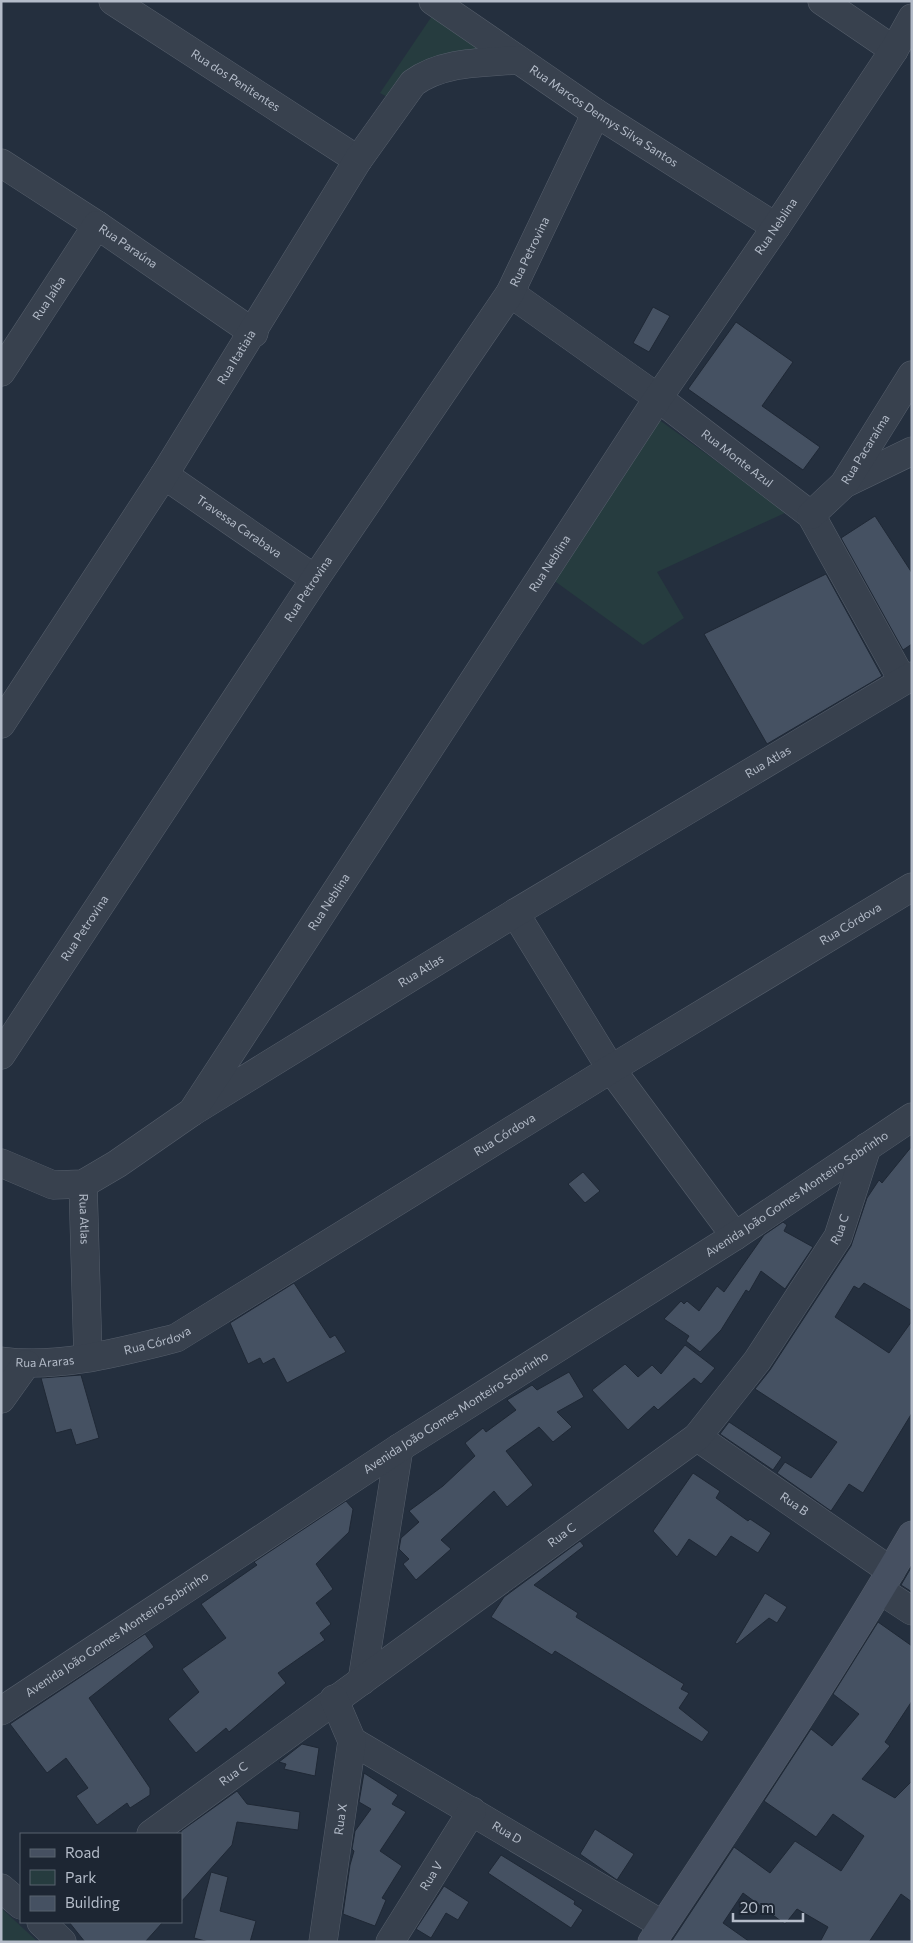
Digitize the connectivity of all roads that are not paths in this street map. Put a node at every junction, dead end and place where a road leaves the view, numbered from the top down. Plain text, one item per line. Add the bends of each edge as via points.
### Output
1 (112, 1) edge
2 (433, 1) edge
3 (822, 1) edge
4 (912, 18) edge
5 (894, 50) junction
6 (518, 60) junction
7 (596, 113) junction
8 (358, 160) junction
9 (1, 162) edge
10 (97, 225) junction
11 (776, 227) junction
12 (510, 293) junction
13 (254, 333) junction
14 (1, 372) edge
15 (912, 375) edge
16 (658, 398) junction
17 (912, 451) edge
18 (164, 475) junction
19 (844, 484) junction
20 (811, 515) junction
21 (315, 578) junction
22 (908, 678) edge
23 (1, 724) edge
24 (912, 888) edge
25 (514, 913) junction
26 (1, 1055) edge
27 (611, 1069) junction
28 (192, 1112) junction
29 (912, 1117) edge
30 (867, 1148) junction
31 (1, 1163) edge
32 (83, 1184) junction
33 (734, 1236) junction
34 (88, 1357) junction
35 (14, 1363) edge
36 (1, 1399) edge
37 (697, 1437) junction
38 (399, 1448) junction
39 (912, 1535) edge
40 (885, 1580) junction
41 (912, 1611) edge
42 (362, 1681) junction
43 (334, 1699) junction
44 (1, 1711) edge
45 (352, 1741) junction
46 (472, 1812) junction
47 (152, 1833) edge
48 (1, 1888) edge
49 (20, 1904) edge
50 (42, 1923) edge
51 (657, 1934) edge
52 (62, 1942) edge
53 (323, 1942) edge
54 (390, 1942) edge

1 - 8 street, Rua dos Penitentes
2 - 6 street, Rua Marcos Dennys Silva Santos
3 - 5 street
4 - 5 street, Rua Neblina
5 - 11 street, Rua Neblina
6 - 7 street, Rua Marcos Dennys Silva Santos
6 - 8 street, Rua Itatiaia via 446,66 426,74 413,83
7 - 11 street, Rua Marcos Dennys Silva Santos
7 - 12 street, Rua Petrovina
8 - 13 street, Rua Itatiaia
9 - 10 street, Rua Paraúna
10 - 13 street, Rua Paraúna
10 - 14 street, Rua Jaíba
11 - 16 street, Rua Neblina
12 - 16 street, Rua Monte Azul
12 - 21 street, Rua Petrovina
13 - 18 street, Rua Itatiaia
15 - 19 street, Rua Pacaraíma
16 - 20 street, Rua Monte Azul
16 - 28 street, Rua Neblina
17 - 19 street
18 - 21 street, Travessa Carabava
18 - 23 street, Rua Itatiaia
19 - 20 street, Rua Pacaraíma
20 - 22 street, Rua Monte Azul
21 - 26 street, Rua Petrovina
22 - 25 street, Rua Atlas
24 - 27 street, Rua Córdova
25 - 27 street
25 - 28 street, Rua Atlas
27 - 33 street
27 - 34 street, Rua Córdova via 176,1338
28 - 32 street, Rua Atlas
29 - 30 street, Avenida João Gomes Monteiro Sobrinho
30 - 33 street, Avenida João Gomes Monteiro Sobrinho
30 - 37 street, Rua C via 838,1237 757,1361
31 - 32 street via 53,1185
32 - 34 street, Rua Atlas
33 - 38 street, Avenida João Gomes Monteiro Sobrinho
34 - 35 street, Rua Araras
35 - 36 street
37 - 40 street, Rua B
37 - 42 street, Rua C
38 - 42 street
38 - 44 street, Avenida João Gomes Monteiro Sobrinho
39 - 40 main road
40 - 41 street, Rua B
40 - 51 main road
42 - 43 street, Rua C
43 - 45 street
43 - 47 street, Rua C
45 - 46 street, Rua D
45 - 53 street, Rua X
46 - 51 street, Rua D
46 - 54 street, Rua V
48 - 49 street
50 - 52 street

